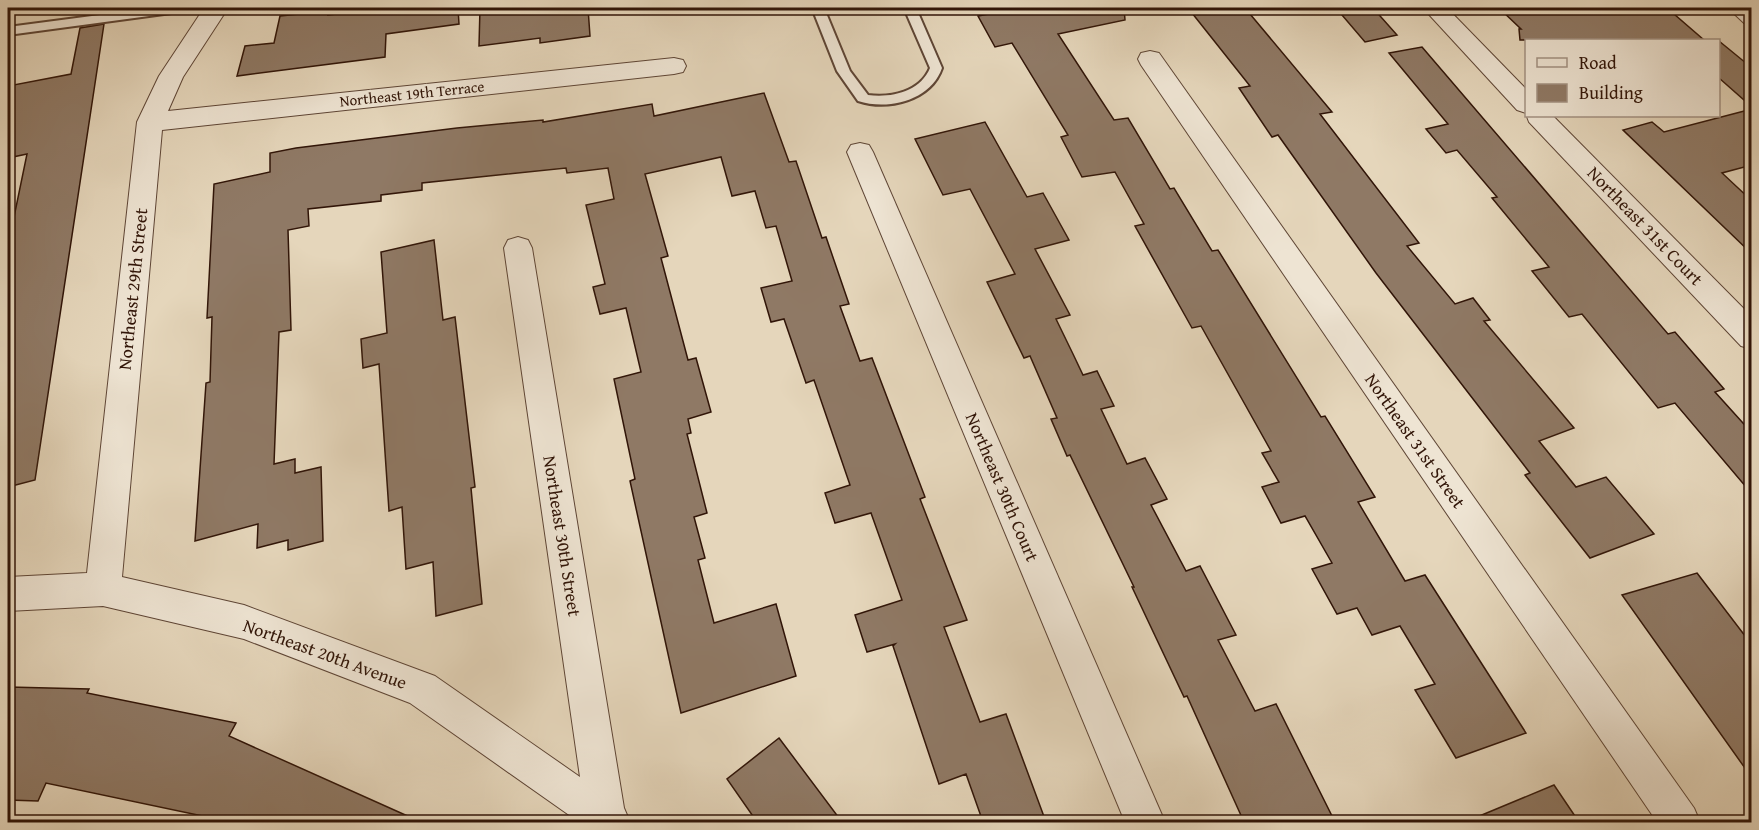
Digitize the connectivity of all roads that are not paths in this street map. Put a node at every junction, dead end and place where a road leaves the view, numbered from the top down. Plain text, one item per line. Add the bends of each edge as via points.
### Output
1 (179, 8) edge
2 (216, 8) edge
3 (818, 8) edge
4 (910, 8) edge
5 (1434, 8) edge
6 (1739, 8) edge
7 (1752, 18) edge
8 (8, 31) edge
9 (1150, 58) dead end
10 (674, 66) dead end
11 (1525, 102) edge
12 (1539, 117) edge
13 (150, 122) junction
14 (860, 152) dead end
15 (518, 248) dead end
16 (1752, 337) edge
17 (103, 589) junction
18 (8, 594) edge
19 (608, 820) edge
20 (1145, 822) edge
21 (1680, 822) edge

1 - 8 lane
2 - 13 street, Northeast 29th Street via 171,76
3 - 4 lane via 856,91 861,97 878,100 914,94 932,81 936,68
5 - 11 street
6 - 7 street
9 - 21 street, Northeast 31st Street
10 - 13 street, Northeast 19th Terrace
12 - 16 street, Northeast 31st Court
13 - 17 street, Northeast 29th Street
14 - 20 street, Northeast 30th Court
15 - 19 street, Northeast 30th Street
17 - 18 street, Northeast 20th Avenue
17 - 19 street, Northeast 20th Avenue via 244,622 422,689

